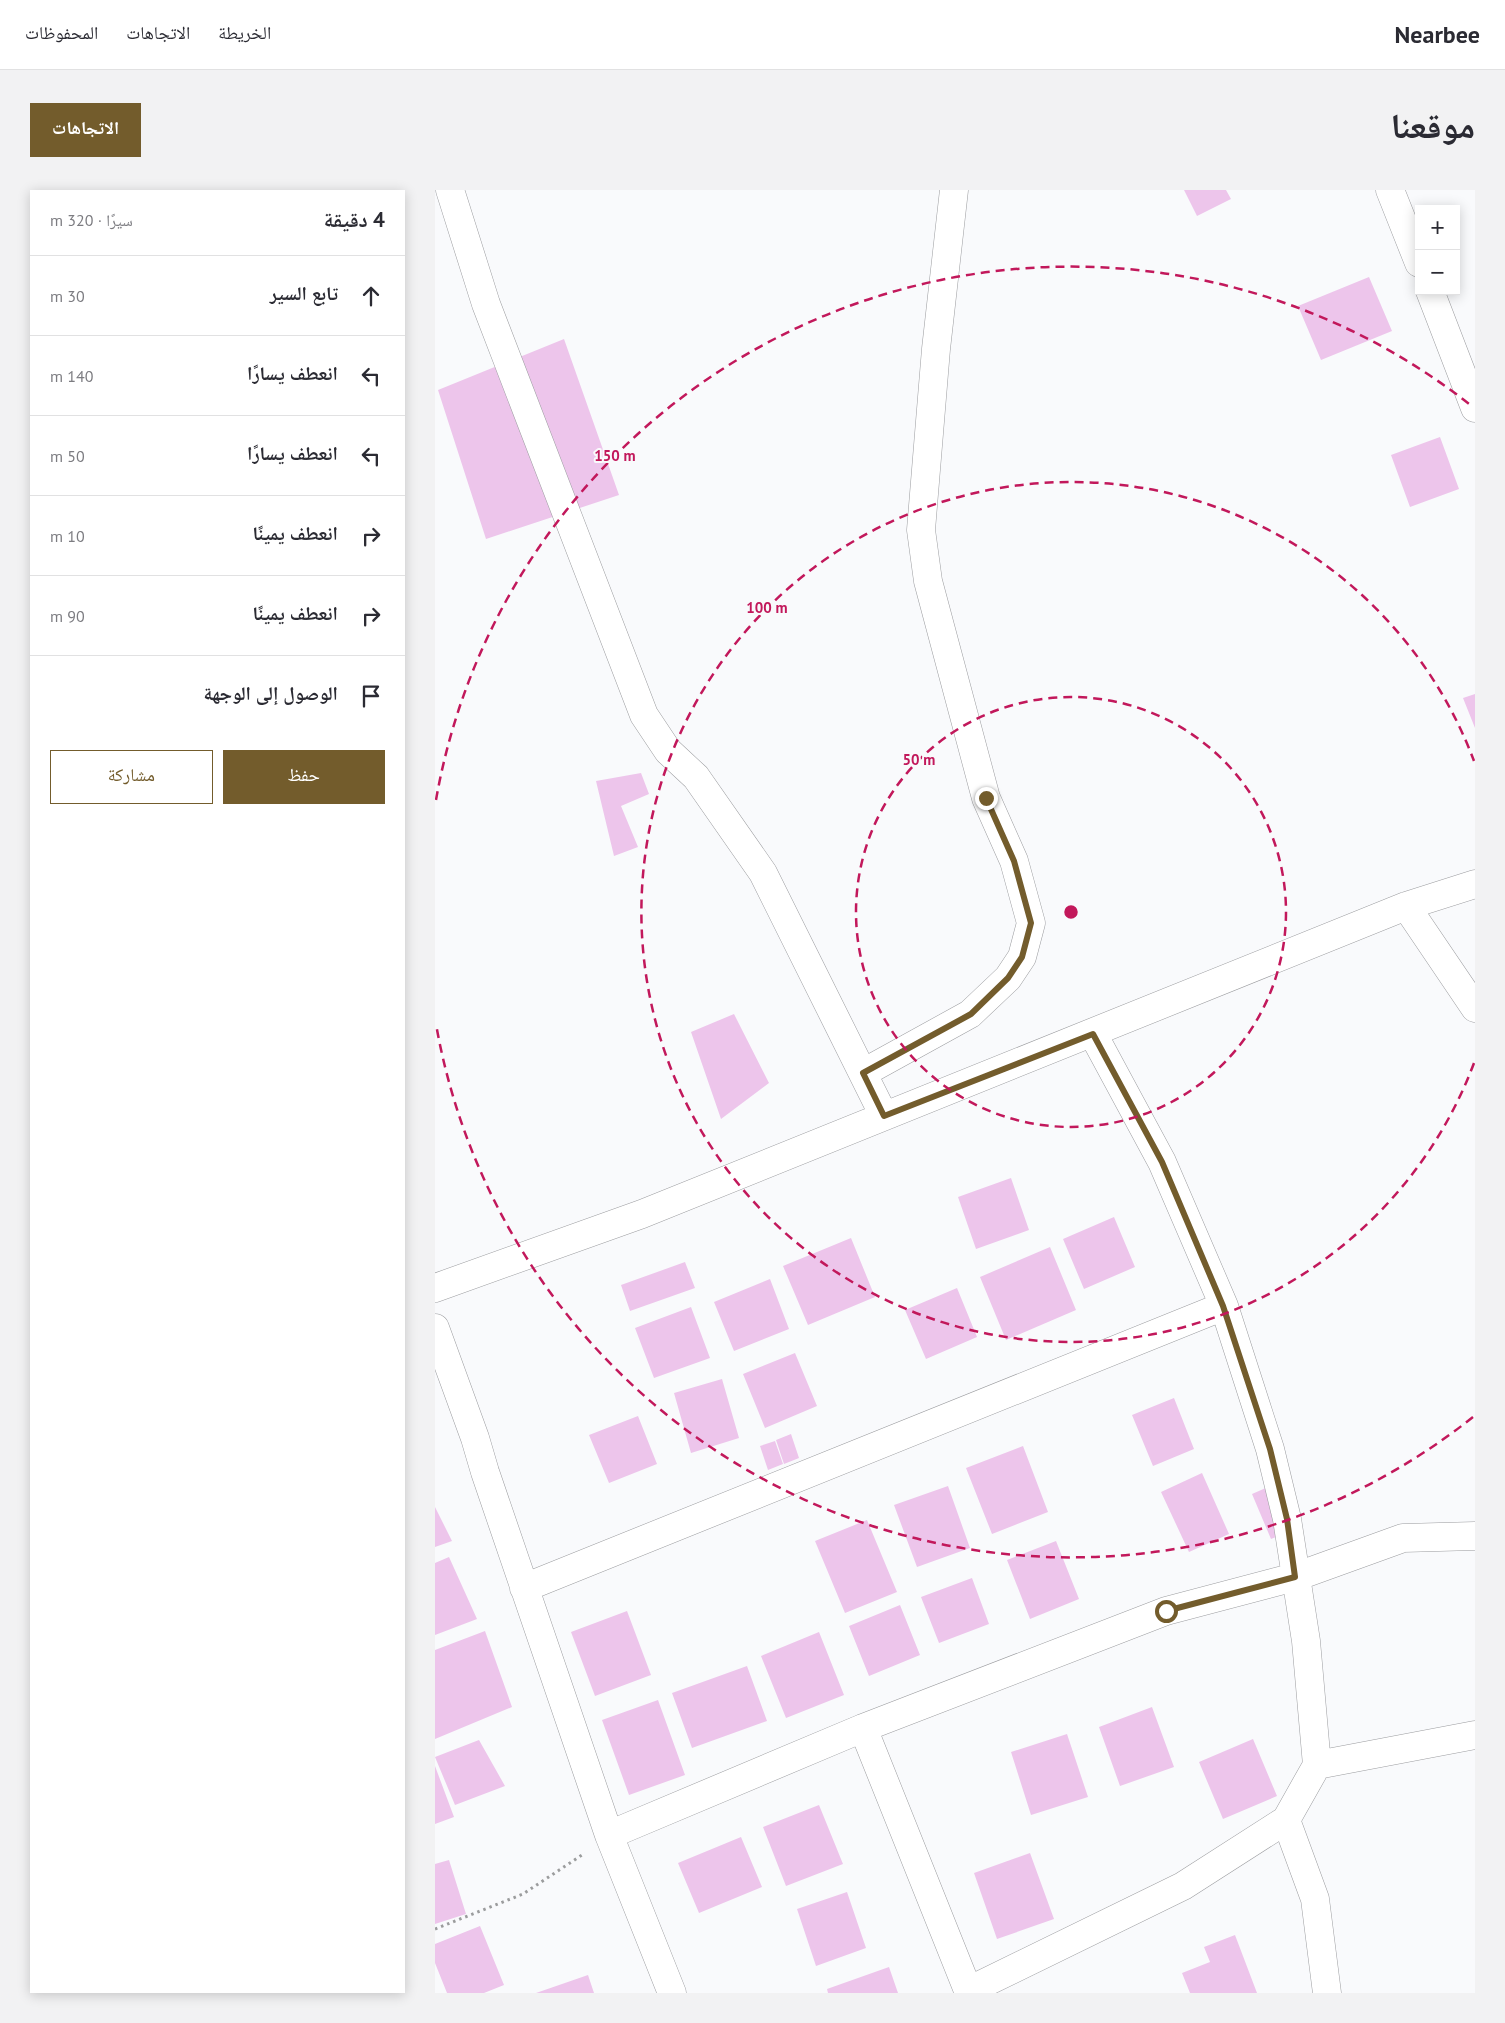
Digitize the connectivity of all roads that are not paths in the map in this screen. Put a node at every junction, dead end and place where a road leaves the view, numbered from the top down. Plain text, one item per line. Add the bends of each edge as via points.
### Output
1 (450, 190) edge
2 (954, 190) edge
3 (1390, 190) edge
4 (1415, 253) edge
5 (1432, 295) edge
6 (1475, 408) edge
7 (1475, 884) edge
8 (1406, 906) junction
9 (1475, 1008) edge
10 (1093, 1034) junction
11 (863, 1073) junction
12 (884, 1116) junction
13 (435, 1288) edge
14 (1223, 1306) junction
15 (435, 1328) edge
16 (1475, 1536) edge
17 (1295, 1577) junction
18 (525, 1588) junction
19 (863, 1728) junction
20 (1475, 1735) edge
21 (1317, 1765) junction
22 (1286, 1820) junction
23 (609, 1835) junction
24 (969, 1992) edge
25 (672, 1993) edge
26 (1327, 1993) edge

1 - 11 street via 486,304 645,715 668,752 696,777 763,872
2 - 11 street via 936,349 921,530 928,580 984,789 1014,861 1031,923 1022,957 1013,971 971,1014
3 - 4 street
5 - 6 street
7 - 8 street
8 - 9 street
8 - 10 street
10 - 12 street
10 - 14 street via 1162,1162
11 - 12 street
12 - 13 street via 642,1214
14 - 17 street via 1270,1449 1287,1519
14 - 18 street
15 - 18 street
16 - 17 street via 1403,1538
17 - 19 street via 1166,1611
17 - 21 street via 1306,1641
18 - 23 street
19 - 23 street
19 - 24 street
20 - 21 street
21 - 22 street
22 - 24 street via 1183,1886
22 - 26 street via 1315,1898
23 - 25 street

